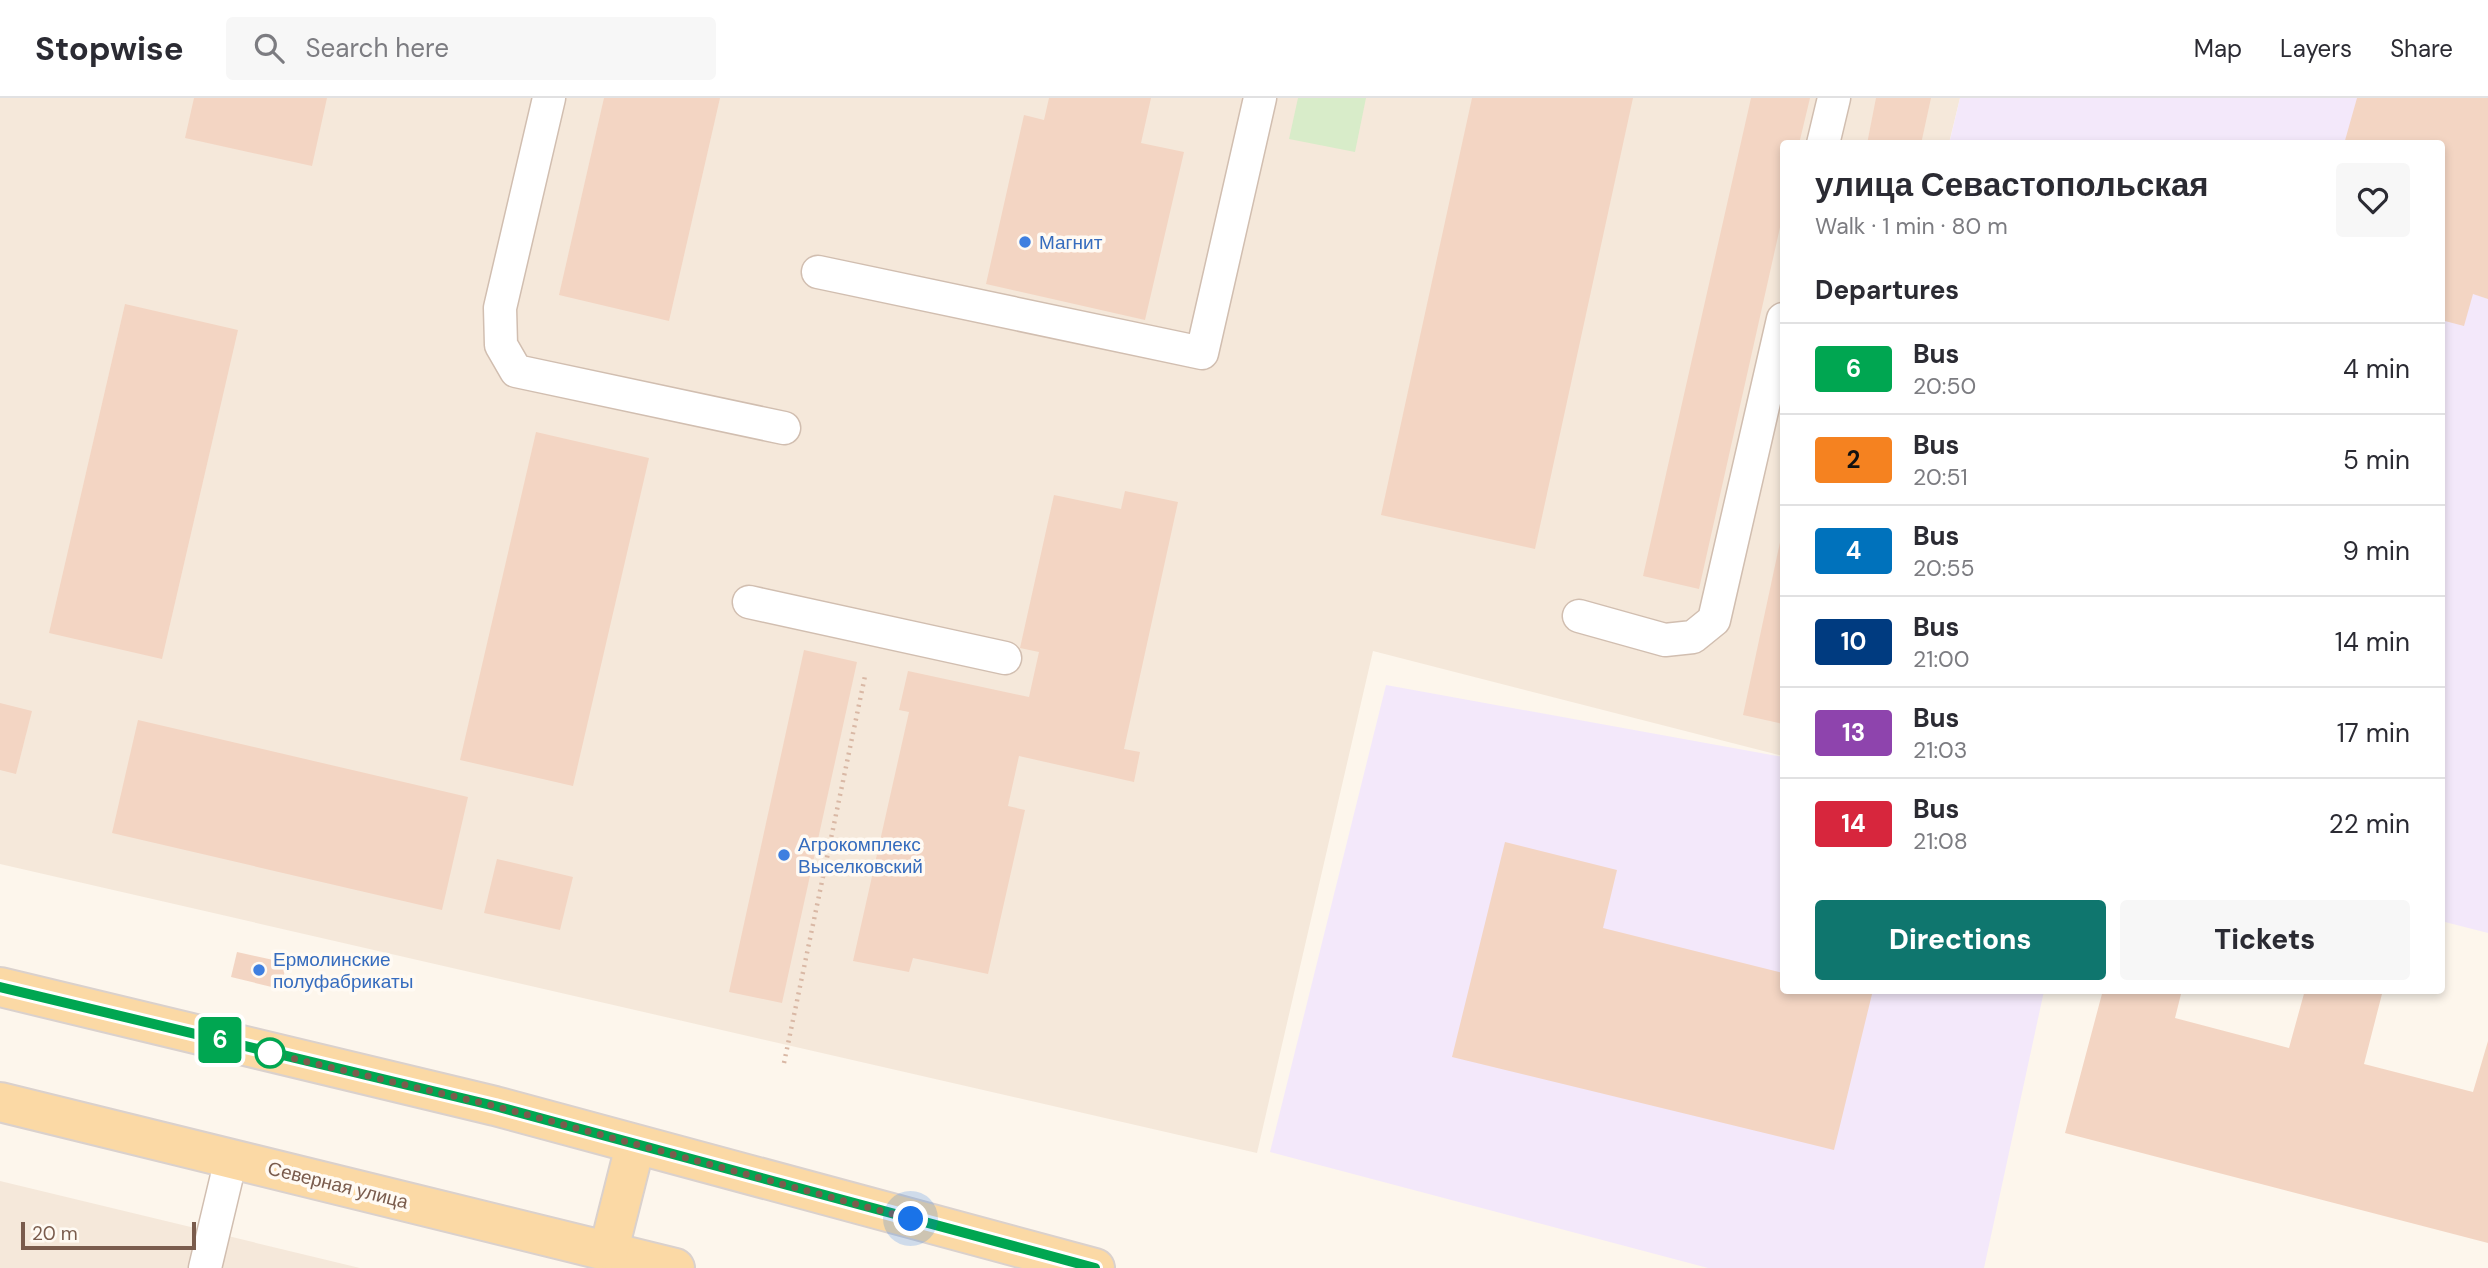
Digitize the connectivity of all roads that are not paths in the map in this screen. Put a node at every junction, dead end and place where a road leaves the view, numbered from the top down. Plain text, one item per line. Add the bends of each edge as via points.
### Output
1 (549, 98) edge
2 (1260, 98) edge
3 (1834, 98) edge
4 (1825, 140) edge
5 (818, 272) dead end
6 (1780, 332) edge
7 (784, 428) dead end
8 (749, 602) dead end
9 (1579, 616) dead end
10 (1005, 658) dead end
11 (0, 987) edge
12 (0, 1101) edge
13 (635, 1146) junction
14 (231, 1159) junction
15 (609, 1249) junction
16 (205, 1268) edge
17 (675, 1268) edge
18 (1095, 1268) edge

1 - 7 lane via 500,308 501,345 516,371
2 - 5 lane via 1202,353
3 - 4 lane
6 - 9 lane via 1714,620 1693,637 1665,640
8 - 10 lane
11 - 13 main road via 495,1106
12 - 14 main road, Северная улица
13 - 15 main road
13 - 18 main road
14 - 15 main road, Северная улица
14 - 16 lane
15 - 17 main road, Северная улица

